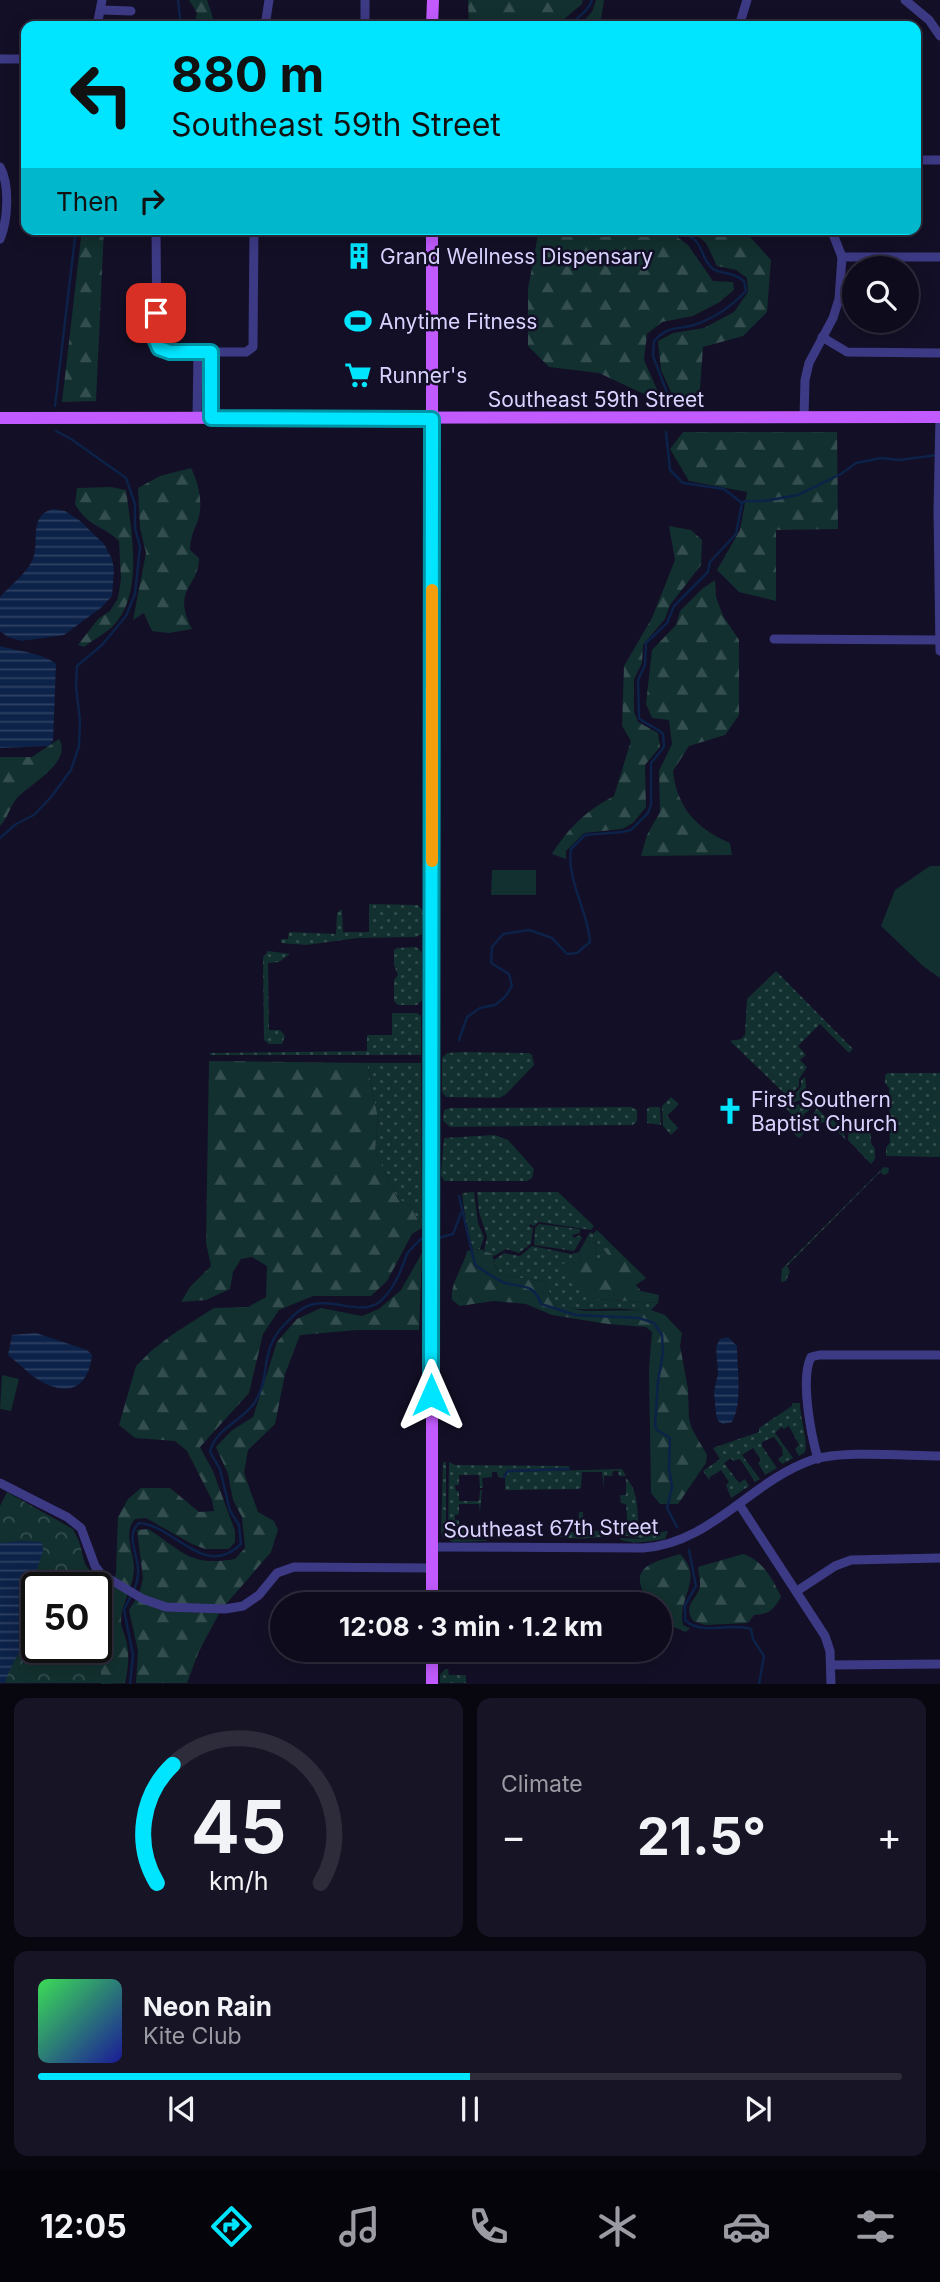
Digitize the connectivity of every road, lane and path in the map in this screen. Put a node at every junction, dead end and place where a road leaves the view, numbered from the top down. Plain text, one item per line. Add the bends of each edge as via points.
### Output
1 (269, 0) edge
2 (365, 0) edge
3 (433, 0) edge
4 (747, 0) edge
5 (905, 0) edge
6 (102, 5) edge
7 (131, 11) dead end
8 (266, 21) edge
9 (365, 21) edge
10 (432, 21) edge
11 (741, 21) edge
12 (940, 36) edge
13 (0, 59) edge
14 (21, 59) edge
15 (921, 160) edge
16 (940, 160) edge
17 (0, 167) edge
18 (156, 235) edge
19 (254, 235) edge
20 (432, 235) edge
21 (833, 235) edge
22 (1, 238) edge
23 (842, 257) joint
24 (919, 257) edge
25 (940, 257) edge
26 (822, 337) junction
27 (198, 352) junction
28 (211, 352) junction
29 (940, 353) edge
30 (940, 417) edge
31 (0, 418) edge
32 (204, 418) junction
33 (804, 418) junction
34 (432, 419) junction
35 (774, 639) dead end
36 (940, 640) edge
37 (940, 651) edge
38 (940, 1355) edge
39 (940, 1456) edge
40 (818, 1459) junction
41 (0, 1483) edge
42 (739, 1504) junction
43 (432, 1547) junction
44 (940, 1558) edge
45 (432, 1568) junction
46 (797, 1591) junction
47 (432, 1592) edge
48 (432, 1662) edge
49 (940, 1664) edge
50 (831, 1665) junction
51 (432, 1684) edge
52 (831, 1684) edge

1 - 8 street
2 - 9 street
3 - 10 main road
4 - 11 street
5 - 12 street
6 - 7 street
13 - 14 street
15 - 16 street
17 - 22 street via 6,181
18 - 27 street via 156,341 166,351
19 - 28 street via 254,343 246,352
20 - 34 main road
21 - 23 street
23 - 26 street via 839,299
24 - 25 street
26 - 29 street via 848,352
26 - 33 street via 805,380
27 - 28 street
27 - 32 street
28 - 32 street
30 - 33 main road, Southeast 59th Street
30 - 36 street
31 - 32 main road, Southeast 59th Street
32 - 34 main road, Southeast 59th Street
33 - 34 main road, Southeast 59th Street
34 - 43 main road
35 - 36 street
36 - 37 street
38 - 40 street via 811,1357 808,1407
39 - 40 street, Southeast 67th Street
40 - 42 street, Southeast 67th Street
41 - 45 street, Southeast 67th Street via 67,1517 80,1528 101,1574 166,1607 243,1606 285,1568
42 - 43 street, Southeast 67th Street via 689,1537 654,1547
42 - 46 street
43 - 45 main road
44 - 46 street via 858,1558 835,1566
45 - 47 main road
46 - 50 street via 825,1636
48 - 51 main road
49 - 50 street
50 - 52 street

